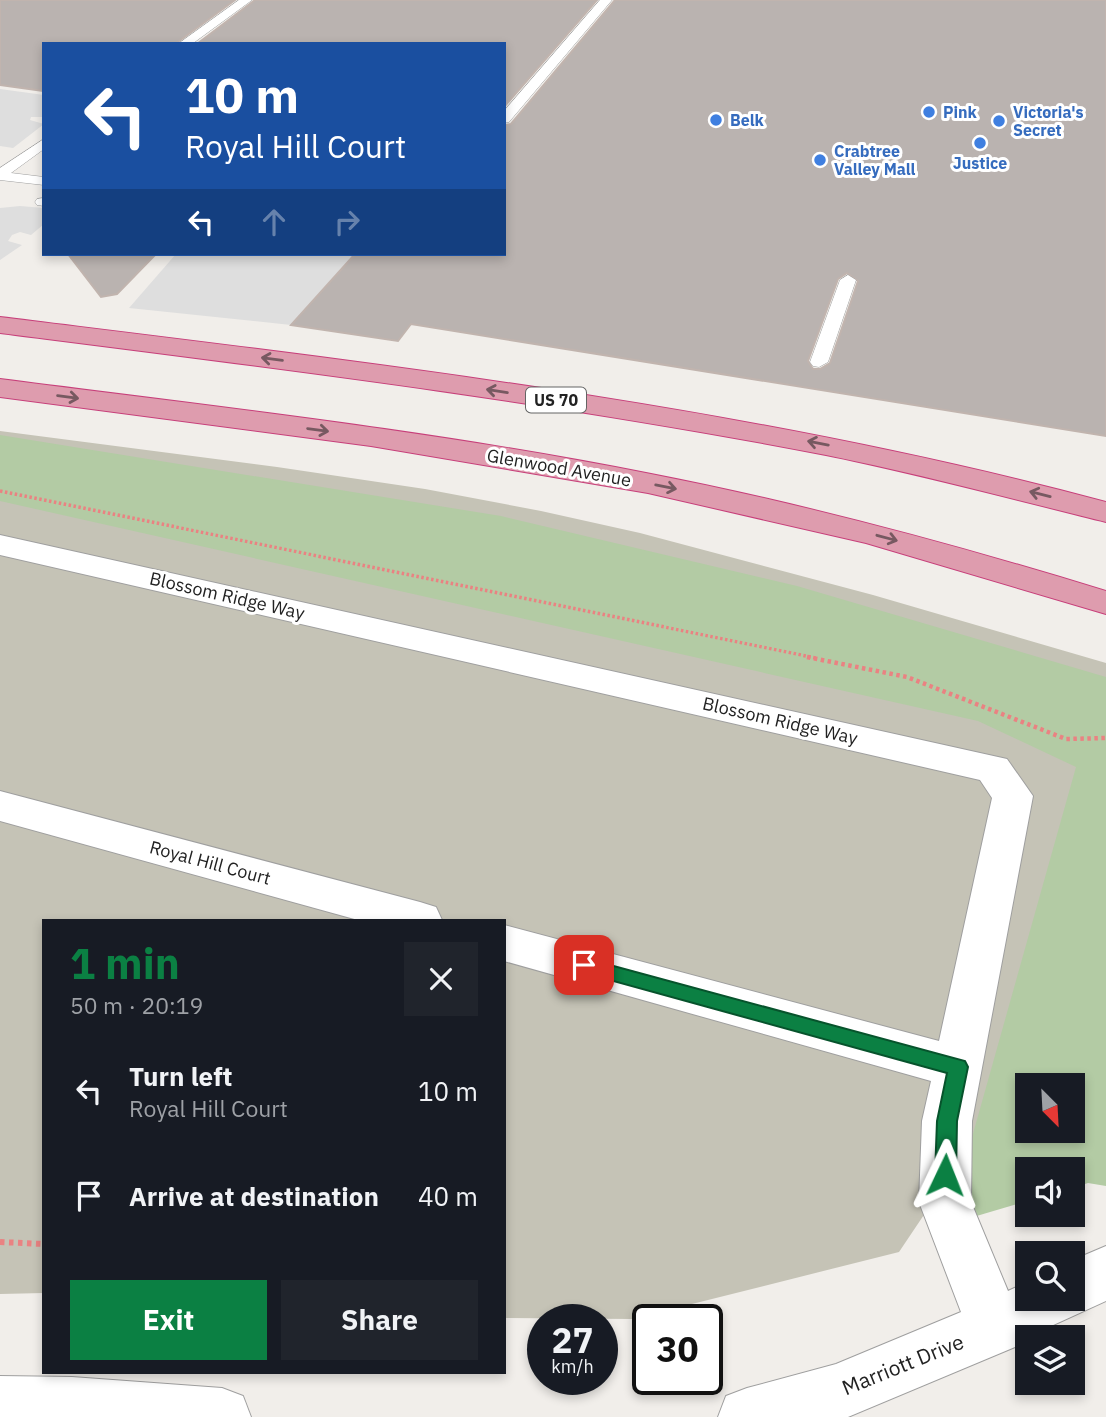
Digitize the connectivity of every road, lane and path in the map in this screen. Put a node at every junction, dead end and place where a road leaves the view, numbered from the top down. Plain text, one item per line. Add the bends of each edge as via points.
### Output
1 (246, 0) edge
2 (606, 0) edge
3 (187, 42) edge
4 (506, 117) edge
5 (42, 145) edge
6 (0, 175) edge
7 (42, 181) edge
8 (848, 280) dead end
9 (0, 325) edge
10 (818, 362) dead end
11 (0, 388) edge
12 (0, 491) edge
13 (1106, 512) edge
14 (0, 545) edge
15 (1106, 603) edge
16 (1106, 738) edge
17 (0, 806) edge
18 (416, 919) edge
19 (506, 944) edge
20 (958, 1067) junction
21 (0, 1242) edge
22 (42, 1244) edge
23 (1106, 1272) edge
24 (1085, 1283) edge
25 (1028, 1311) edge
26 (995, 1327) junction
27 (0, 1405) edge
28 (222, 1417) edge
29 (747, 1417) edge

1 - 3 lane
2 - 4 lane
5 - 6 lane
6 - 7 lane
8 - 10 lane
13 -> 9 highway, US 70 via 922,465 715,424 335,366
11 -> 15 highway, Glenwood Avenue via 405,441 701,494 891,539
12 - 16 path via 907,677 1066,739
14 - 20 street, Blossom Ridge Way via 993,769 1013,796
17 - 18 street, Royal Hill Court
19 - 20 street
20 - 26 street, Blossom Ridge Way via 947,1121 944,1202
21 - 22 path
23 - 24 street
25 - 26 street, Marriott Drive
26 - 29 street, Marriott Drive via 836,1393
27 - 28 street

